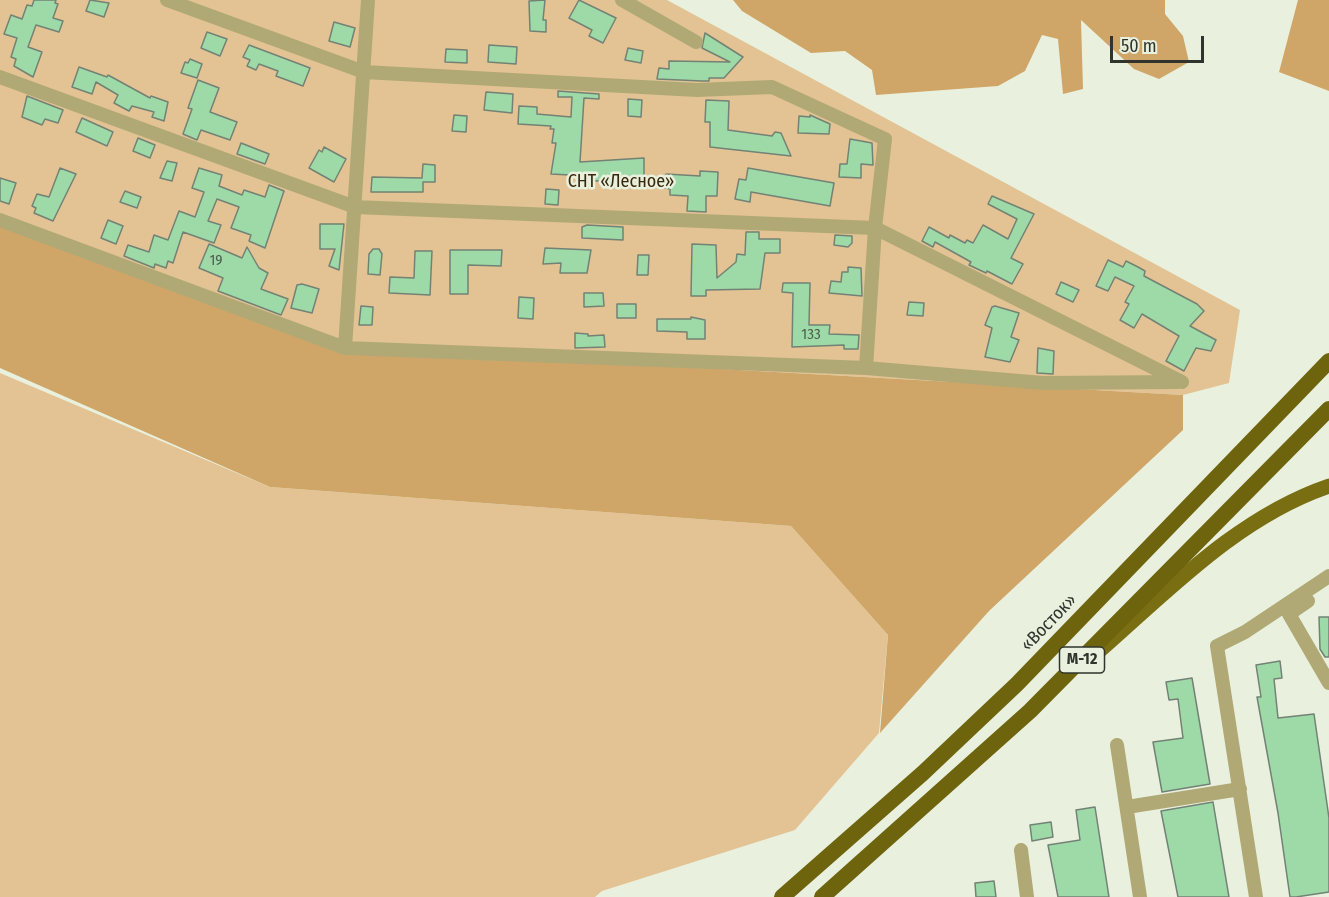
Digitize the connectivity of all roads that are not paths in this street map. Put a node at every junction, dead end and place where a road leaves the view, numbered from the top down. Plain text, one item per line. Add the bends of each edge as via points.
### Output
1 (167, 0) edge
2 (368, 0) edge
3 (622, 0) edge
4 (696, 42) dead end
5 (364, 72) junction
6 (0, 77) edge
7 (355, 207) junction
8 (0, 220) edge
9 (875, 228) junction
10 (345, 348) junction
11 (1329, 356) edge
12 (1329, 361) edge
13 (866, 368) junction
14 (1308, 381) junction
15 (1329, 409) edge
16 (1329, 486) edge
17 (1329, 576) edge
18 (1329, 587) edge
19 (1329, 682) edge
20 (1030, 711) junction
21 (1117, 745) dead end
22 (1240, 789) junction
23 (1127, 807) junction
24 (1021, 850) dead end
25 (782, 897) edge
26 (822, 897) edge
27 (1027, 897) edge
28 (1140, 897) edge
29 (1256, 897) edge

1 - 5 street
2 - 5 street
3 - 4 street
5 - 7 street
5 - 9 street via 697,90 772,87 885,139
6 - 7 street
7 - 9 street
7 - 10 street
8 - 10 street
9 - 13 street
9 - 13 street via 1182,382 1044,382
10 - 13 street
11 - 14 main road
12 - 14 highway, «Восток» / М-12
14 - 25 highway, «Восток» / М-12 via 1017,684
15 - 20 highway, М-12
16 - 20 main road via 1296,497 1251,523
17 - 22 street via 1217,646
18 - 19 street via 1289,614
20 - 26 highway, М-12
21 - 23 street
22 - 23 street
22 - 29 street
23 - 28 street
24 - 27 street

